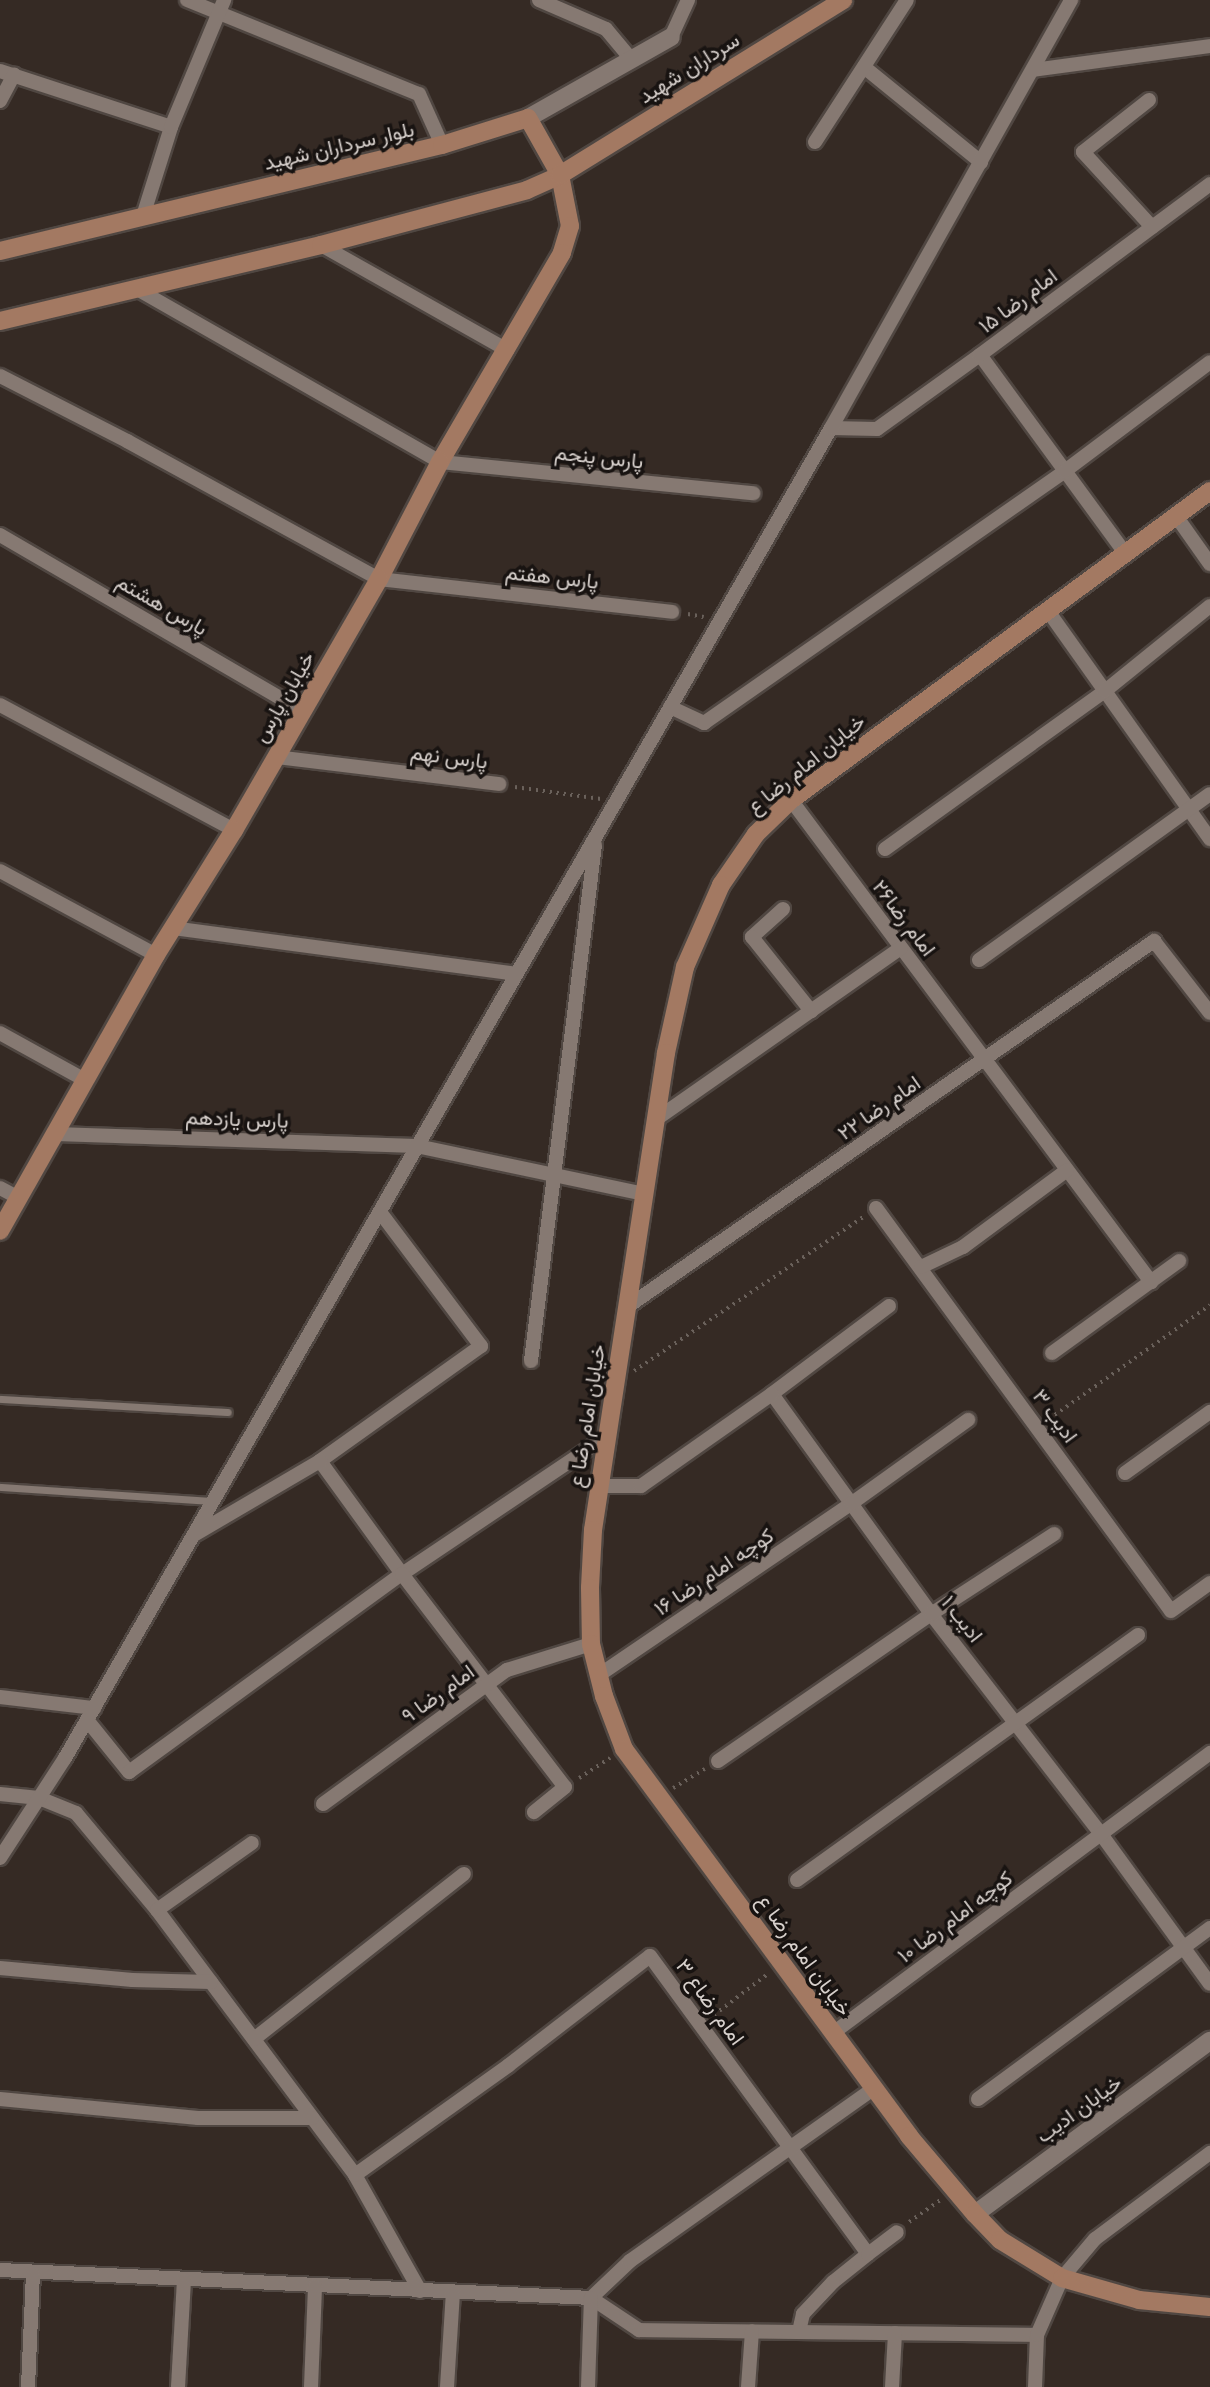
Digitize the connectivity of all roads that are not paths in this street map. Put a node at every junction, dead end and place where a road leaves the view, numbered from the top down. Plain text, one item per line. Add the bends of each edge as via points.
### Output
1 (187, 0) edge
2 (539, 0) edge
3 (688, 0) edge
4 (843, 0) edge
5 (907, 0) edge
6 (1071, 0) edge
7 (222, 5) edge
8 (670, 37) joint
9 (1210, 46) edge
10 (631, 59) junction
11 (864, 67) junction
12 (1033, 70) junction
13 (7, 73) edge
14 (1149, 100) dead end
15 (0, 101) edge
16 (528, 118) junction
17 (171, 127) junction
18 (815, 142) dead end
19 (442, 145) junction
20 (981, 162) junction
21 (560, 174) junction
22 (1210, 184) edge
23 (143, 216) junction
24 (1152, 227) junction
25 (321, 245) junction
26 (0, 251) edge
27 (137, 289) junction
28 (0, 321) edge
29 (507, 350) junction
30 (980, 355) junction
31 (1210, 362) edge
32 (0, 376) edge
33 (831, 428) junction
34 (440, 462) junction
35 (1065, 471) junction
36 (1210, 491) edge
37 (753, 493) dead end
38 (1176, 516) junction
39 (0, 535) edge
40 (1125, 553) junction
41 (1210, 564) edge
42 (379, 579) junction
43 (1210, 606) edge
44 (1048, 611) junction
45 (672, 612) road end
46 (1105, 691) junction
47 (0, 705) edge
48 (670, 707) junction
49 (302, 711) junction
50 (276, 757) junction
51 (499, 785) road end
52 (1210, 793) edge
53 (791, 800) junction
54 (1189, 809) junction
55 (234, 830) junction
56 (596, 837) junction
57 (1210, 839) edge
58 (886, 849) dead end
59 (0, 871) edge
60 (783, 909) dead end
61 (173, 928) junction
62 (901, 948) junction
63 (156, 955) junction
64 (979, 960) dead end
65 (516, 974) junction
66 (811, 1011) junction
67 (1210, 1013) edge
68 (0, 1033) edge
69 (984, 1060) junction
70 (85, 1080) junction
71 (655, 1120) junction
72 (55, 1134) junction
73 (417, 1146) junction
74 (1067, 1170) junction
75 (554, 1173) junction
76 (0, 1188) edge
77 (644, 1194) junction
78 (19, 1198) junction
79 (876, 1208) road end
80 (380, 1212) junction
81 (0, 1231) edge
82 (1179, 1261) dead end
83 (921, 1267) junction
84 (1152, 1282) junction
85 (888, 1306) dead end
86 (627, 1307) junction
87 (1052, 1353) dead end
88 (531, 1361) dead end
89 (772, 1394) junction
90 (0, 1399) edge
91 (228, 1412) dead end
92 (1210, 1412) edge
93 (968, 1420) dead end
94 (607, 1436) junction
95 (320, 1461) junction
96 (1125, 1473) dead end
97 (600, 1486) junction
98 (0, 1487) edge
99 (213, 1501) junction
100 (852, 1503) junction
101 (1054, 1534) dead end
102 (194, 1535) junction
103 (402, 1574) junction
104 (1210, 1583) edge
105 (931, 1614) junction
106 (1138, 1635) dead end
107 (591, 1644) junction
108 (599, 1675) junction
109 (485, 1686) junction
110 (0, 1697) edge
111 (91, 1714) junction
112 (1017, 1723) junction
113 (1210, 1753) edge
114 (718, 1761) road end
115 (0, 1794) edge
116 (39, 1798) junction
117 (323, 1804) dead end
118 (534, 1812) dead end
119 (1101, 1834) junction
120 (252, 1843) dead end
121 (0, 1858) edge
122 (464, 1874) dead end
123 (797, 1880) dead end
124 (158, 1910) junction
125 (1210, 1928) edge
126 (1183, 1948) junction
127 (0, 1968) edge
128 (211, 1982) junction
129 (1210, 1984) edge
130 (834, 2033) junction
131 (254, 2039) junction
132 (1210, 2041) edge
133 (874, 2088) junction
134 (0, 2099) edge
135 (978, 2099) dead end
136 (312, 2118) junction
137 (792, 2148) junction
138 (1210, 2153) edge
139 (355, 2175) junction
140 (975, 2214) junction
141 (897, 2232) road end
142 (868, 2254) junction
143 (0, 2270) edge
144 (33, 2274) junction
145 (1062, 2278) junction
146 (184, 2280) junction
147 (315, 2286) junction
148 (420, 2291) junction
149 (453, 2292) junction
150 (591, 2298) junction
151 (1210, 2307) edge
152 (752, 2331) junction
153 (799, 2332) junction
154 (895, 2333) junction
155 (1037, 2334) junction
156 (28, 2387) edge
157 (178, 2387) edge
158 (311, 2387) edge
159 (447, 2387) edge
160 (588, 2387) edge
161 (748, 2387) edge
162 (892, 2387) edge
163 (1035, 2387) edge

1 - 7 street
2 - 10 street via 607,29
3 - 8 street
4 - 21 main road, سرداران شهید
5 - 11 street
6 - 12 street
7 - 17 street
7 - 19 street via 419,93
8 - 10 street, بلوار سرداران شهید
9 - 12 street
10 - 16 street, بلوار سرداران شهید
11 - 18 street
11 - 20 street
12 - 20 street
13 - 15 street
13 - 17 street
14 - 24 street via 1083,152
16 - 19 main road, بلوار سرداران شهید
16 - 21 main road, خیابان پارس
17 - 23 street
19 - 23 main road, بلوار سرداران شهید
20 - 33 street
21 - 25 main road via 527,190
21 - 29 main road, خیابان پارس via 570,226 562,253
22 - 24 street, ۱۵ امام رضا
23 - 26 main road, بلوار سرداران شهید
24 - 30 street, ۱۵ امام رضا
25 - 27 main road
25 - 29 street
27 - 28 main road
27 - 34 street
29 - 34 main road, خیابان پارس
30 - 33 street via 877,429
30 - 35 street, ۱۵ امام رضا
31 - 35 street
32 - 42 street
33 - 48 street
34 - 37 street, پارس‌‌ پنجم
34 - 42 main road, خیابان پارس
35 - 40 street, ۱۵ امام رضا
35 - 48 street via 704,723
36 - 38 main road, خیابان امام رضا ع
38 - 40 main road, خیابان امام رضا ع
38 - 41 street
39 - 49 street, پارس‌‌ هشتم
40 - 44 main road, خیابان امام رضا ع
42 - 45 street, پارس‌‌ هفتم
42 - 49 main road, خیابان پارس
43 - 46 street
44 - 46 street
44 - 53 main road, خیابان امام رضا ع
46 - 54 street
46 - 58 street
47 - 55 street
48 - 56 street
49 - 50 main road, خیابان پارس
50 - 51 street, پارس‌‌ نهم
50 - 55 main road, خیابان پارس
52 - 54 street
53 - 62 street, امام رضا۲۶
53 - 71 main road, خیابان امام رضا ع via 756,834 721,885 685,967
54 - 57 street
54 - 64 street
55 - 61 main road, خیابان پارس
56 - 65 street
56 - 75 street
59 - 63 street
60 - 66 street via 752,937
61 - 63 main road, خیابان پارس
61 - 65 street
62 - 66 street
62 - 69 street, امام رضا۲۶
63 - 70 main road, خیابان پارس
65 - 73 street
66 - 71 street
67 - 69 street, امام رضا ۲۲ via 1154,941
68 - 70 street
69 - 74 street, امام رضا۲۶
69 - 86 street, امام رضا ۲۲
70 - 72 main road, خیابان پارس
71 - 77 main road, خیابان امام رضا ع
72 - 73 street, پارس‌‌ یازدهم
72 - 78 main road, خیابان پارس
73 - 75 street, پارس‌‌ یازدهم
73 - 80 street
74 - 83 street via 963,1247
74 - 84 street, امام رضا۲۶
75 - 77 street, پارس‌‌ یازدهم
75 - 88 street
76 - 78 street
77 - 86 main road, خیابان امام رضا ع
78 - 81 main road, خیابان پارس
79 - 83 street, ادیب ۳
80 - 95 street via 481,1346
80 - 99 street
82 - 84 street
83 - 104 street, ادیب ۳ via 1171,1611
84 - 87 street
85 - 89 street
86 - 94 main road, خیابان امام رضا ع
89 - 97 street via 641,1486
89 - 100 street, ادیب ۱
90 - 91 lane
92 - 96 street
93 - 100 street, کوچه امام رضا ۱۶
94 - 97 main road, خیابان امام رضا ع
94 - 103 street
95 - 102 street
95 - 103 street
97 - 107 main road, خیابان امام رضا ع via 591,1564
98 - 99 lane
99 - 102 street
100 - 105 street, ادیب ۱
100 - 108 street, کوچه امام رضا ۱۶
101 - 105 street
102 - 111 street
103 - 109 street
103 - 111 street via 130,1772
105 - 112 street, ادیب ۱
105 - 114 street
106 - 112 street
107 - 108 main road, خیابان امام رضا ع
107 - 109 street, امام رضا ۹ via 507,1670
108 - 130 main road, خیابان امام رضا ع via 624,1749
109 - 117 street, امام رضا ۹
109 - 118 street via 565,1787
110 - 111 street
111 - 116 street
112 - 119 street, ادیب ۱
112 - 123 street
113 - 119 street, کوچه امام رضا ۱۰
115 - 116 street
116 - 121 street
116 - 124 street via 76,1813
119 - 126 street, ادیب ۱
119 - 130 street, کوچه امام رضا ۱۰
120 - 124 street
122 - 131 street
124 - 128 street
125 - 126 street
126 - 129 street, ادیب ۱
126 - 135 street
127 - 128 street
128 - 131 street
130 - 133 main road, خیابان امام رضا ع
131 - 136 street
132 - 140 street, خیابان ادیب
133 - 137 street
133 - 140 main road, خیابان امام رضا ع
134 - 136 street via 198,2118
136 - 139 street
137 - 139 street, امام رضا‌ع ۳ via 650,1956
137 - 142 street, امام رضا‌ع ۳
137 - 150 street via 630,2261
138 - 145 street via 1095,2239
139 - 148 street
140 - 145 main road, خیابان امام رضا ع via 1000,2240
141 - 142 street
142 - 153 street via 803,2314
143 - 144 street
144 - 146 street
144 - 156 street
145 - 151 main road, خیابان امام رضا ع via 1139,2300
145 - 155 street
146 - 147 street
146 - 157 street
147 - 148 street
147 - 158 street
148 - 149 street
149 - 150 street
149 - 159 street
150 - 152 street via 639,2330
150 - 160 street
152 - 153 street
152 - 161 street
153 - 154 street
154 - 155 street
154 - 162 street
155 - 163 street

